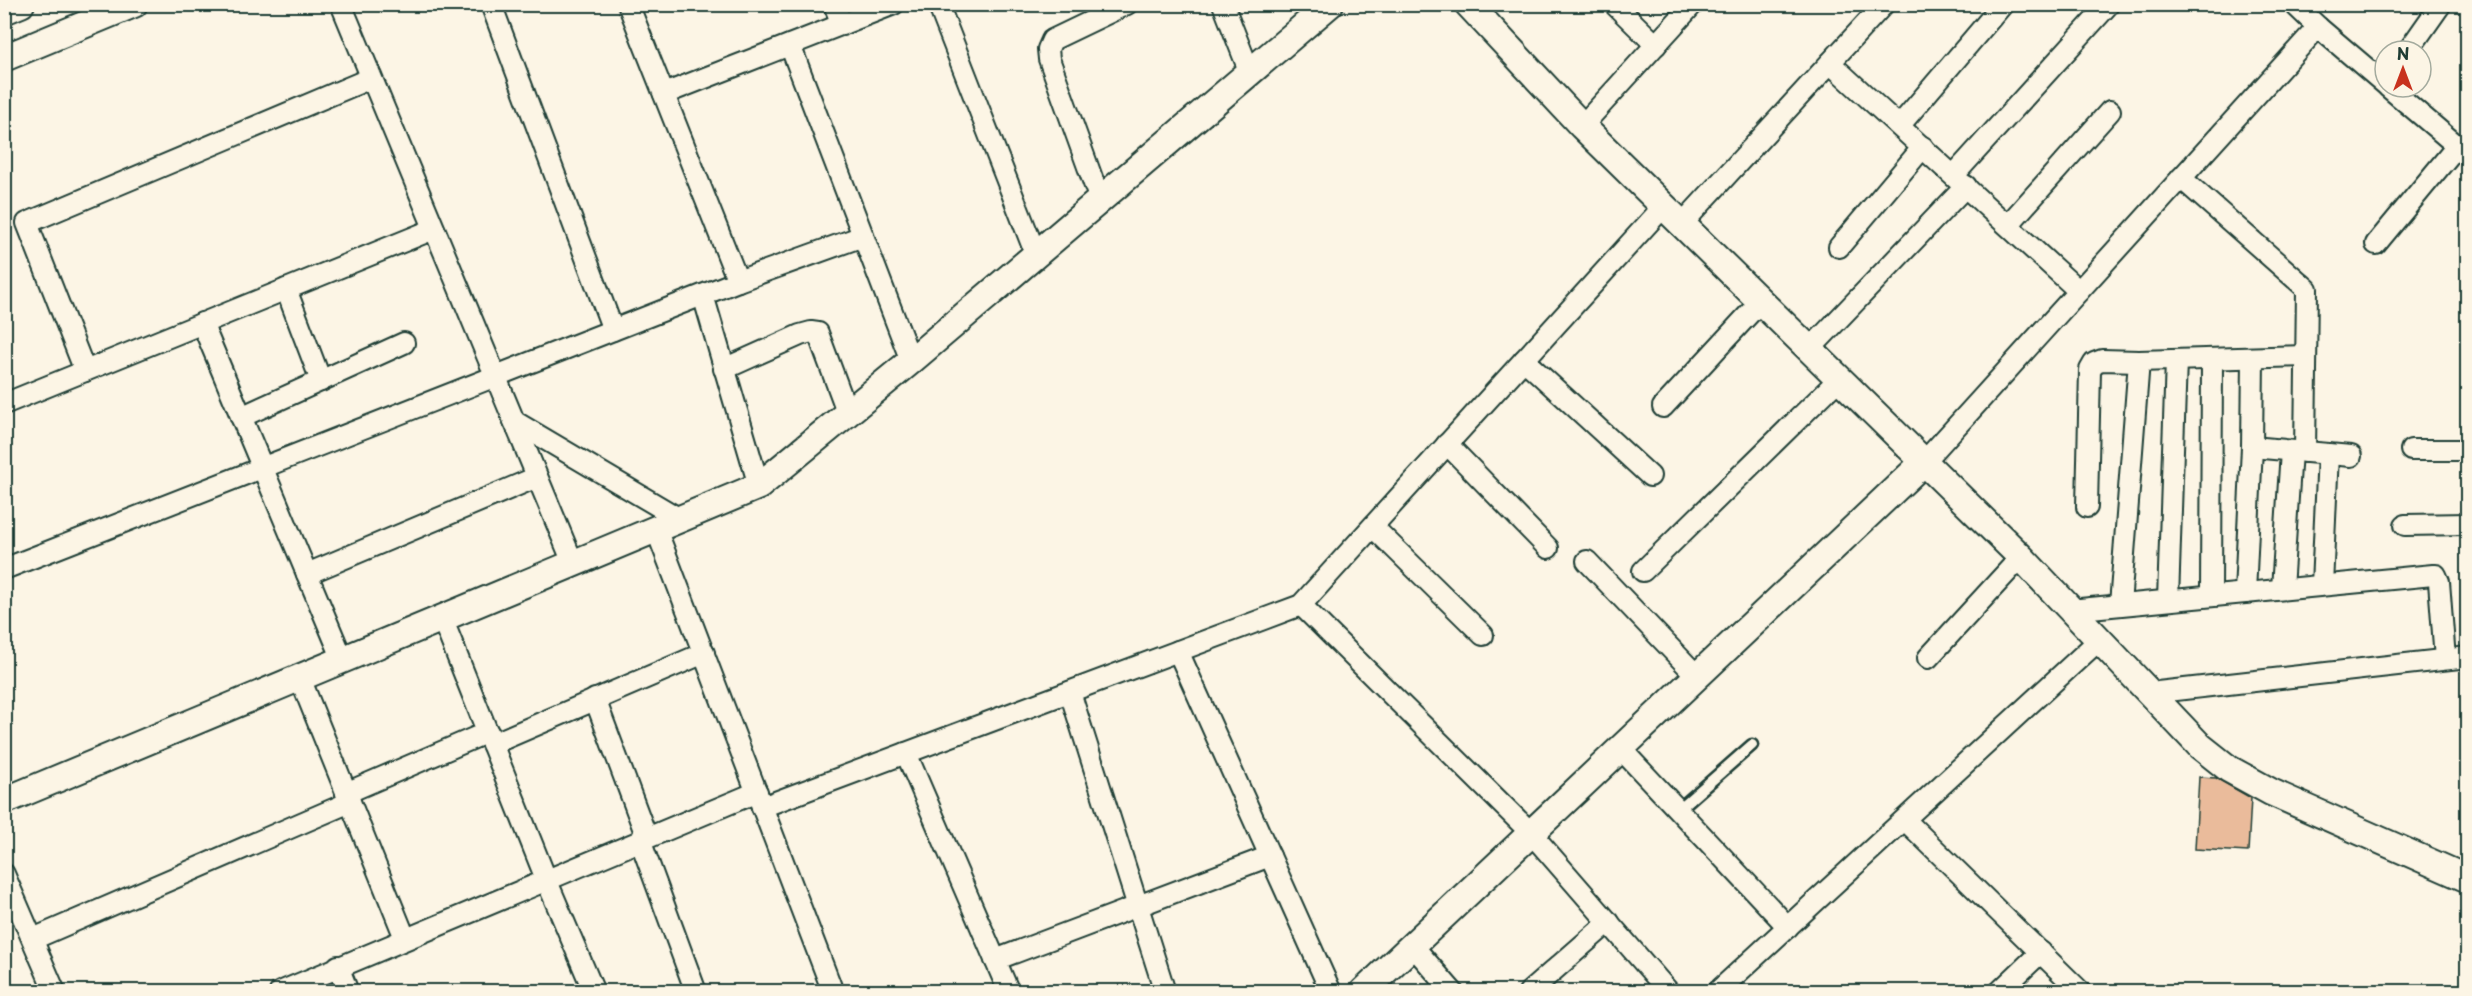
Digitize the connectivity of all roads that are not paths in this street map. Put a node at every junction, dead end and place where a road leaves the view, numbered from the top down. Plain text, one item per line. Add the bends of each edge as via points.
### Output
1 (134, 4) edge
2 (340, 4) edge
3 (491, 4) edge
4 (628, 4) edge
5 (834, 4) edge
6 (894, 4) edge
7 (938, 4) edge
8 (1127, 4) edge
9 (1223, 4) edge
10 (1468, 4) edge
11 (1614, 4) edge
12 (1693, 4) edge
13 (1884, 4) edge
14 (2003, 4) edge
15 (2109, 4) edge
16 (2295, 4) edge
17 (2442, 4) edge
18 (1327, 6) edge
19 (842, 25) junction
20 (2318, 27) junction
21 (2417, 39) edge
22 (790, 45) junction
23 (1656, 45) junction
24 (4, 58) edge
25 (1830, 63) junction
26 (1250, 73) junction
27 (2373, 73) edge
28 (370, 78) junction
29 (664, 94) junction
30 (2403, 99) edge
31 (2110, 111) dead end
32 (1900, 125) junction
33 (1582, 126) junction
34 (1923, 147) junction
35 (2462, 150) edge
36 (2181, 178) junction
37 (1960, 180) junction
38 (1100, 200) junction
39 (1673, 215) junction
40 (2008, 225) junction
41 (434, 229) junction
42 (863, 236) junction
43 (2376, 244) dead end
44 (1839, 247) dead end
45 (1036, 255) junction
46 (738, 281) junction
47 (286, 289) junction
48 (2079, 291) junction
49 (703, 295) junction
50 (1761, 301) junction
51 (202, 323) junction
52 (613, 330) junction
53 (404, 343) dead end
54 (1810, 349) junction
55 (2306, 356) junction
56 (2253, 358) junction
57 (2212, 359) junction
58 (1524, 360) junction
59 (2176, 360) junction
60 (911, 361) junction
61 (2139, 361) junction
62 (724, 369) junction
63 (85, 371) junction
64 (495, 376) junction
65 (1840, 378) junction
66 (321, 381) junction
67 (4, 404) edge
68 (1663, 407) dead end
69 (848, 414) junction
70 (241, 417) junction
71 (513, 421) junction
72 (1447, 444) junction
73 (2252, 447) junction
74 (2411, 450) dead end
75 (2468, 450) edge
76 (2298, 452) junction
77 (2328, 454) junction
78 (2351, 456) dead end
79 (1924, 462) junction
80 (263, 468) junction
81 (1650, 476) dead end
82 (537, 477) junction
83 (759, 486) junction
84 (2087, 507) dead end
85 (680, 519) junction
86 (2468, 524) edge
87 (2405, 525) dead end
88 (1372, 527) junction
89 (656, 529) junction
90 (1548, 548) dead end
91 (2021, 557) junction
92 (1587, 561) dead end
93 (573, 564) junction
94 (4, 569) edge
95 (1643, 571) dead end
96 (307, 574) junction
97 (2322, 585) junction
98 (2282, 589) junction
99 (2245, 593) junction
100 (2211, 596) junction
101 (2169, 600) junction
102 (1301, 605) junction
103 (2120, 605) junction
104 (2070, 610) junction
105 (442, 618) junction
106 (1483, 635) dead end
107 (2098, 641) junction
108 (1178, 651) junction
109 (704, 653) junction
110 (2468, 657) edge
111 (1928, 658) dead end
112 (2445, 659) junction
113 (343, 660) junction
114 (1697, 676) junction
115 (300, 678) junction
116 (1070, 692) junction
117 (2149, 693) junction
118 (595, 699) junction
119 (490, 738) junction
120 (1752, 745) dead end
121 (1620, 748) junction
122 (906, 753) junction
123 (348, 798) junction
124 (760, 799) junction
125 (4, 801) edge
126 (1678, 810) junction
127 (1905, 820) junction
128 (1531, 833) junction
129 (643, 839) junction
130 (1270, 856) junction
131 (4, 874) edge
132 (546, 879) junction
133 (2468, 879) edge
134 (1137, 906) junction
135 (1609, 922) junction
136 (1788, 927) junction
137 (405, 938) junction
138 (33, 939) junction
139 (1412, 945) junction
140 (2040, 952) junction
141 (995, 960) junction
142 (338, 966) junction
143 (1364, 991) edge
144 (55, 992) edge
145 (280, 992) edge
146 (348, 992) edge
147 (594, 992) edge
148 (696, 992) edge
149 (833, 992) edge
150 (1009, 992) edge
151 (1165, 992) edge
152 (1331, 992) edge
153 (1453, 992) edge
154 (1529, 992) edge
155 (1669, 992) edge
156 (1717, 992) edge
157 (1999, 992) edge
158 (2081, 992) edge

1 - 24 street
2 - 28 street
3 - 52 street
4 - 29 street
5 - 19 street
6 - 19 street
7 - 45 street
8 - 38 street via 1052,40 1048,49
9 - 26 street
10 - 33 street
11 - 23 street
12 - 23 street
13 - 25 street
14 - 32 street
15 - 37 street
16 - 20 street
17 - 21 street
18 - 26 street
19 - 22 street
20 - 27 street
20 - 36 street
22 - 29 street
22 - 42 street
23 - 33 street
25 - 32 street
25 - 39 street
26 - 38 street
28 - 41 street
28 - 63 street via 27,223
29 - 46 street
30 - 35 street
31 - 40 street
32 - 34 street
33 - 39 street
34 - 37 street
34 - 44 street
35 - 43 street
36 - 48 street
36 - 55 street via 2307,289
37 - 40 street
37 - 54 street
38 - 45 street
39 - 50 street
39 - 58 street
40 - 48 street
41 - 47 street
41 - 64 street
42 - 46 street
42 - 60 street
45 - 60 street
46 - 49 street
47 - 51 street
47 - 66 street
48 - 79 street
49 - 52 street
49 - 62 street
50 - 54 street
50 - 68 street
51 - 63 street
51 - 70 street
52 - 64 street
53 - 66 street
54 - 65 street
55 - 56 street
55 - 76 street
56 - 57 street
56 - 73 street
57 - 59 street
57 - 100 street
58 - 72 street
58 - 81 street
59 - 61 street
59 - 101 street
60 - 69 street
61 - 84 street via 2102,360 2090,370
61 - 103 street
62 - 69 street via 801,335 818,333
62 - 83 street
63 - 67 street
64 - 71 street
64 - 80 street
65 - 79 street
65 - 95 street
66 - 70 street
69 - 83 street
70 - 80 street
71 - 82 street
71 - 85 street
72 - 88 street
72 - 90 street
73 - 76 street
73 - 99 street
74 - 75 street
76 - 77 street
76 - 98 street
77 - 78 street
77 - 97 street
79 - 91 street
79 - 114 street
80 - 94 street
80 - 96 street
82 - 93 street
82 - 96 street
83 - 85 street
85 - 89 street
86 - 87 street
88 - 102 street
88 - 106 street
89 - 93 street
89 - 109 street
91 - 104 street
91 - 111 street
92 - 114 street
93 - 105 street
96 - 113 street
97 - 98 street
97 - 112 street via 2436,575
98 - 99 street
99 - 100 street
100 - 101 street
101 - 103 street
102 - 108 street
102 - 128 street
103 - 104 street
104 - 107 street
105 - 113 street
105 - 119 street
107 - 117 street
107 - 127 street
108 - 116 street
108 - 130 street
109 - 118 street
109 - 124 street
110 - 112 street
112 - 117 street
113 - 115 street
114 - 121 street
115 - 123 street
115 - 125 street
116 - 122 street
116 - 134 street
117 - 133 street via 2200,746 2229,769 2271,792
118 - 119 street
118 - 129 street
119 - 123 street
119 - 132 street
120 - 126 lane
121 - 126 street
121 - 128 street
122 - 124 street
122 - 141 street
123 - 137 street
123 - 138 street
124 - 129 street
124 - 149 street
126 - 136 street
127 - 136 street
127 - 140 street
128 - 135 street
128 - 139 street
129 - 132 street
129 - 148 street
130 - 134 street
130 - 152 street
131 - 138 street
132 - 137 street
132 - 147 street
134 - 141 street
134 - 151 street
135 - 154 street
135 - 155 street
136 - 156 street
137 - 142 street
138 - 144 street
139 - 143 street
139 - 153 street
140 - 157 street
140 - 158 street
141 - 150 street
142 - 145 street
142 - 146 street

